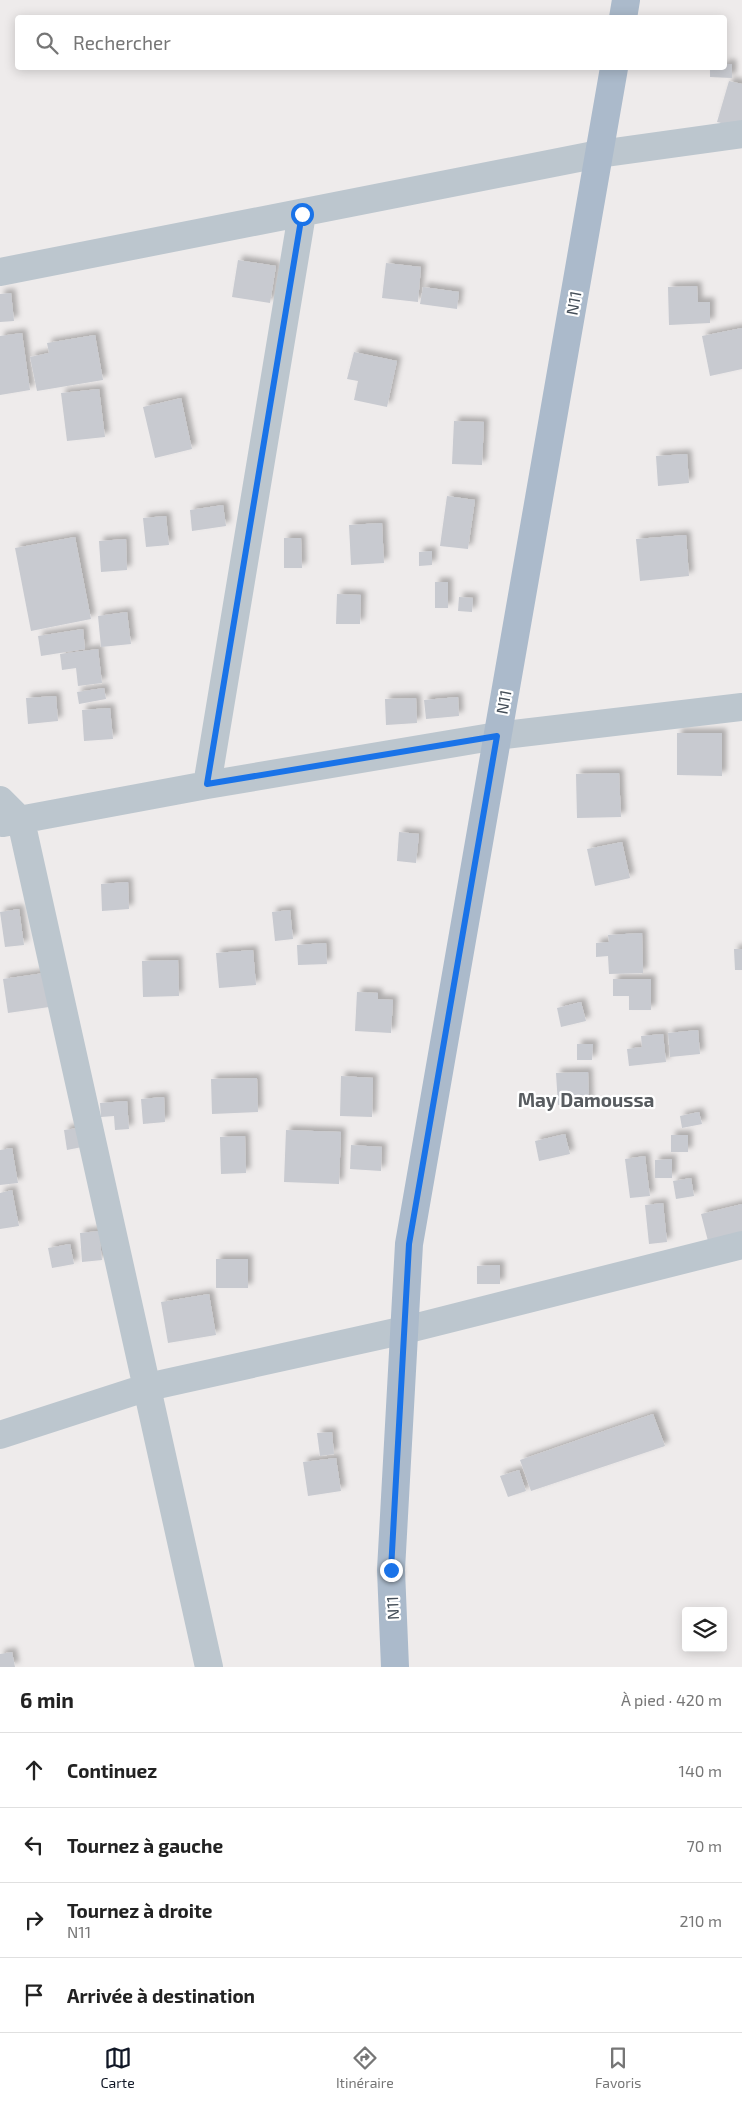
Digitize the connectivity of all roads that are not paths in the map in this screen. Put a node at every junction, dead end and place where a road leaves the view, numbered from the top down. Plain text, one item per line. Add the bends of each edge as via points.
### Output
1 (626, 0) edge
2 (624, 15) edge
3 (614, 70) edge
4 (742, 134) edge
5 (599, 154) junction
6 (302, 214) junction
7 (0, 272) edge
8 (742, 707) edge
9 (497, 736) junction
10 (207, 784) junction
11 (0, 800) edge
12 (11, 822) edge
13 (742, 1245) edge
14 (404, 1330) junction
15 (148, 1386) junction
16 (0, 1435) edge
17 (209, 1667) edge
18 (395, 1667) edge

1 - 2 main road
3 - 5 main road, N11
4 - 5 street
5 - 6 street
5 - 9 main road, N11
6 - 7 street
6 - 10 street
8 - 9 street
9 - 10 street
9 - 14 main road, N11 via 409,1244
10 - 12 street
11 - 12 street
12 - 15 street
13 - 14 street
14 - 15 street
14 - 18 main road, N11 via 391,1570
15 - 16 street
15 - 17 street

